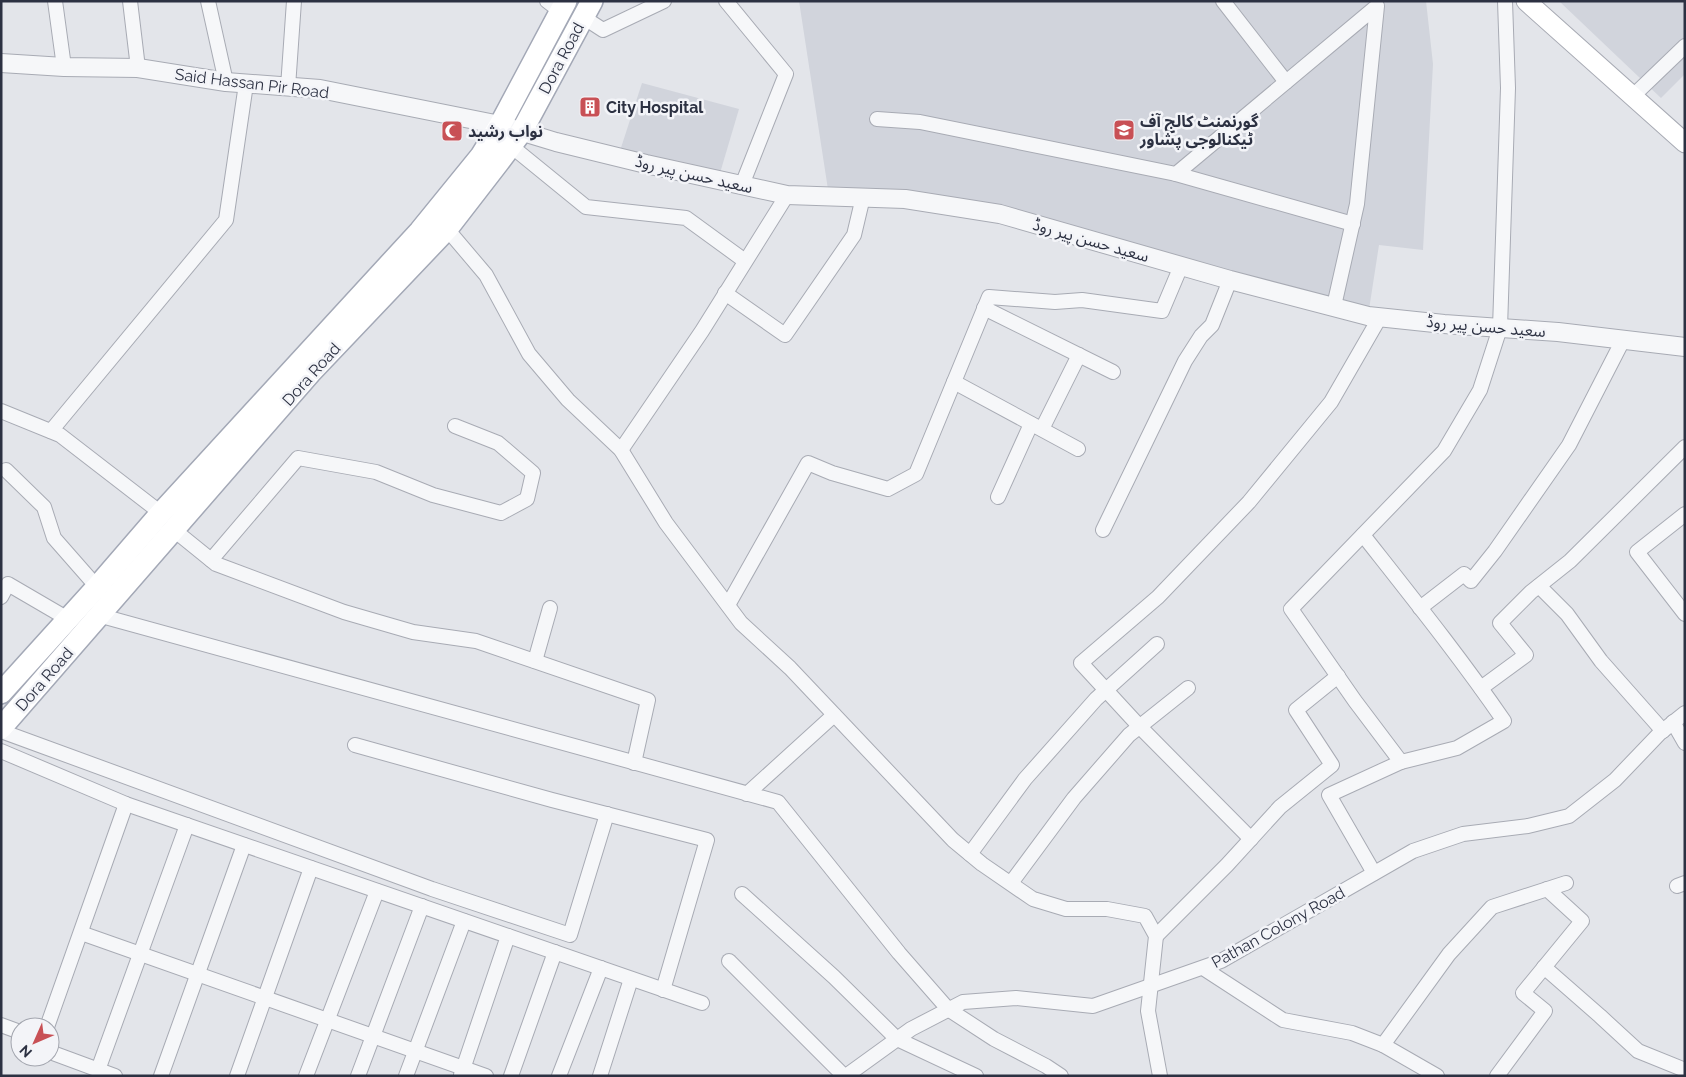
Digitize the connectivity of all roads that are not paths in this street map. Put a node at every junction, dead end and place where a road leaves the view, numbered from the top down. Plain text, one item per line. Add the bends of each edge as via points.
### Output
1 (55, 1) edge
2 (130, 1) edge
3 (208, 1) edge
4 (294, 1) edge
5 (664, 1) edge
6 (726, 1) edge
7 (1223, 1) edge
8 (1505, 1) edge
9 (1526, 1) edge
10 (558, 4) edge
11 (584, 14) edge
12 (1685, 46) edge
13 (1, 63) edge
14 (64, 67) junction
15 (138, 68) junction
16 (226, 82) junction
17 (1286, 82) junction
18 (246, 84) junction
19 (288, 87) junction
20 (1633, 96) junction
21 (877, 119) dead end
22 (500, 124) junction
23 (516, 138) junction
24 (1685, 142) edge
25 (1176, 174) junction
26 (742, 185) junction
27 (787, 195) junction
28 (863, 197) junction
29 (1353, 224) junction
30 (447, 230) junction
31 (745, 261) junction
32 (1181, 266) junction
33 (1230, 280) junction
34 (725, 293) junction
35 (1334, 306) junction
36 (984, 308) junction
37 (1380, 317) junction
38 (1500, 328) junction
39 (1623, 340) junction
40 (1685, 347) edge
41 (1079, 355) junction
42 (1113, 372) dead end
43 (954, 382) junction
44 (1, 411) edge
45 (455, 426) dead end
46 (1036, 426) junction
47 (51, 431) junction
48 (1685, 447) edge
49 (1078, 449) dead end
50 (621, 450) junction
51 (6, 470) dead end
52 (998, 497) dead end
53 (161, 513) junction
54 (1685, 514) edge
55 (174, 530) junction
56 (1103, 530) dead end
57 (1362, 535) junction
58 (211, 560) junction
59 (1539, 586) junction
60 (97, 587) junction
61 (1, 597) edge
62 (728, 606) junction
63 (550, 608) dead end
64 (1420, 608) junction
65 (1685, 614) edge
66 (98, 615) junction
67 (68, 619) junction
68 (1157, 644) dead end
69 (535, 661) junction
70 (1338, 676) junction
71 (1188, 688) dead end
72 (1481, 688) junction
73 (1106, 690) junction
74 (1, 693) edge
75 (1685, 713) edge
76 (834, 715) junction
77 (1140, 727) junction
78 (1668, 727) junction
79 (1, 729) edge
80 (1685, 743) edge
81 (355, 745) dead end
82 (1, 751) edge
83 (1401, 762) junction
84 (634, 763) junction
85 (748, 794) junction
86 (126, 804) junction
87 (607, 814) junction
88 (187, 825) junction
89 (1251, 839) junction
90 (244, 845) junction
91 (970, 854) junction
92 (311, 868) junction
93 (1374, 873) junction
94 (1566, 883) dead end
95 (1011, 884) junction
96 (1548, 889) junction
97 (377, 891) junction
98 (742, 894) dead end
99 (422, 906) junction
100 (464, 921) junction
101 (81, 933) junction
102 (508, 936) junction
103 (1156, 936) junction
104 (555, 952) junction
105 (139, 954) junction
106 (729, 961) dead end
107 (1544, 967) junction
108 (601, 968) junction
109 (1202, 968) junction
110 (196, 974) junction
111 (631, 979) junction
112 (1150, 986) junction
113 (663, 990) junction
114 (265, 998) junction
115 (702, 1003) dead end
116 (948, 1009) junction
117 (51, 1017) edge
118 (328, 1020) junction
119 (373, 1036) junction
120 (897, 1039) junction
121 (1383, 1045) junction
122 (415, 1051) junction
123 (60, 1056) edge
124 (90, 1070) edge
125 (1685, 1070) edge
126 (462, 1072) edge
127 (115, 1076) edge
128 (160, 1076) edge
129 (237, 1076) edge
130 (306, 1076) edge
131 (358, 1076) edge
132 (406, 1076) edge
133 (486, 1076) edge
134 (512, 1076) edge
135 (559, 1076) edge
136 (600, 1076) edge
137 (845, 1076) edge
138 (976, 1076) edge
139 (1061, 1076) edge
140 (1160, 1076) edge
141 (1437, 1076) edge
142 (1497, 1076) edge

1 - 14 street
2 - 15 street
3 - 16 street
4 - 19 street
5 - 11 street via 603,30
6 - 26 street via 786,74
7 - 17 street
8 - 38 street via 1508,88
9 - 20 main road
10 - 11 main road
10 - 22 main road
11 - 23 main road, Dora Road
12 - 20 street
13 - 14 street, Said Hassan Pir Road
14 - 15 street, Said Hassan Pir Road
15 - 16 street, Said Hassan Pir Road
16 - 18 street, Said Hassan Pir Road
17 - 25 street
17 - 29 street via 1377,6
18 - 19 street, Said Hassan Pir Road
18 - 47 street via 226,220
19 - 22 street, Said Hassan Pir Road via 320,90
20 - 24 main road
21 - 25 street via 920,122
22 - 23 street, سعید حسن پیر روڈ
22 - 53 main road via 481,156 420,231
23 - 26 street, سعید حسن پیر روڈ via 556,142
23 - 30 main road, Dora Road
23 - 31 street via 586,207 686,218
25 - 29 street
26 - 27 street, سعید حسن پیر روڈ
27 - 28 street, سعید حسن پیر روڈ
27 - 31 street
28 - 32 street, سعید حسن پیر روڈ via 905,199 1000,214
28 - 34 street via 854,235 785,335
29 - 35 street
30 - 50 street via 486,276 529,354 568,400
30 - 55 main road, Dora Road via 310,373
31 - 34 street
32 - 33 street, سعید حسن پیر روڈ
32 - 36 street via 1162,311 1082,300 1055,302 989,297
33 - 35 street, سعید حسن پیر روڈ
33 - 56 street via 1212,325 1185,361
34 - 50 street
35 - 37 street, سعید حسن پیر روڈ
36 - 41 street
36 - 43 street
37 - 38 street, سعید حسن پیر روڈ
37 - 73 street via 1330,402 1249,502 1158,597 1081,663
38 - 39 street, سعید حسن پیر روڈ
38 - 57 street via 1480,390 1444,451
39 - 40 street, سعید حسن پیر روڈ
39 - 64 street via 1569,445 1495,551 1472,581 1464,574
41 - 42 street
41 - 46 street
43 - 46 street
43 - 62 street via 916,474 888,489 808,464
44 - 47 street
45 - 58 street via 498,443 533,473 527,499 501,513 432,495 376,472 298,458
46 - 49 street
46 - 52 street
47 - 53 street
48 - 59 street via 1570,561
50 - 62 street via 666,523
51 - 60 street via 44,507 54,538
53 - 55 main road
53 - 60 main road
54 - 65 street via 1637,552
55 - 58 street
55 - 66 main road, Dora Road
57 - 64 street
57 - 70 street via 1292,609
58 - 69 street via 344,612 413,632 476,641
59 - 72 street via 1500,623 1526,655
59 - 78 street via 1567,614 1600,661
60 - 67 main road
61 - 67 street via 8,584
62 - 76 street via 741,623
63 - 69 street
64 - 72 street
66 - 79 main road, Dora Road
66 - 84 street
67 - 74 main road
68 - 73 street
69 - 84 street via 648,700
70 - 83 street
70 - 89 street via 1296,710 1332,765 1280,807
71 - 77 street
72 - 83 street via 1504,721 1457,748
73 - 77 street
73 - 91 street via 1026,778
75 - 78 street, Pathan Colony Road
76 - 85 street
76 - 91 street
77 - 89 street
77 - 95 street via 1129,735 1074,798
78 - 80 street
78 - 93 street, Pathan Colony Road via 1615,780 1568,816 1528,826 1463,834 1413,850
79 - 87 street via 432,889 570,935
81 - 87 street
82 - 86 street
83 - 93 street via 1329,795
84 - 85 street
85 - 116 street via 778,802
86 - 88 street
86 - 101 street
87 - 113 street via 707,840
88 - 90 street
88 - 105 street
89 - 103 street
90 - 92 street
90 - 110 street
91 - 95 street
92 - 97 street
92 - 114 street
93 - 109 street, Pathan Colony Road via 1221,961
94 - 96 street
95 - 103 street via 1033,899 1066,909 1107,909 1145,916
96 - 107 street via 1582,921
96 - 121 street via 1492,907 1449,954
97 - 99 street
97 - 118 street
98 - 120 street
99 - 100 street
99 - 119 street
100 - 102 street
100 - 122 street
101 - 105 street
101 - 117 street
102 - 104 street
102 - 126 street
103 - 112 street
104 - 108 street
104 - 134 street
105 - 110 street
105 - 124 street
106 - 137 street
107 - 125 street via 1638,1051
107 - 142 street via 1523,993 1545,1012
108 - 111 street
108 - 135 street
109 - 112 street, Pathan Colony Road
109 - 121 street via 1283,1020 1352,1034
110 - 114 street
110 - 128 street
111 - 113 street
111 - 136 street
112 - 116 street, Pathan Colony Road via 1093,1006 1016,998 963,1002
112 - 140 street via 1148,1010
113 - 115 street
114 - 118 street
114 - 129 street
116 - 120 street, Pathan Colony Road
116 - 139 street
118 - 119 street
118 - 130 street
119 - 122 street
119 - 131 street
120 - 137 street, Pathan Colony Road
120 - 138 street
121 - 141 street
122 - 126 street
122 - 132 street
123 - 124 street
124 - 127 street
126 - 133 street

